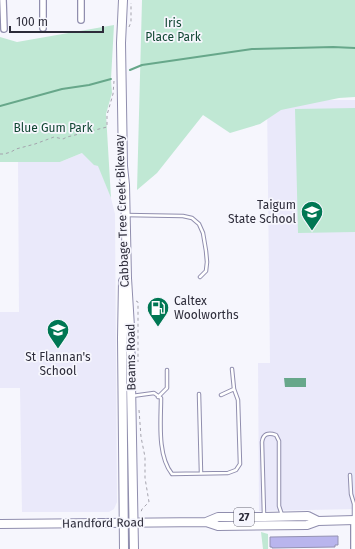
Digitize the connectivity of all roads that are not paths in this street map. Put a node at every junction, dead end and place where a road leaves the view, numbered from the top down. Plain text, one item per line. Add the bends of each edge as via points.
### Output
1 (3, 0) edge
2 (42, 0) edge
3 (81, 0) edge
4 (123, 0) edge
5 (81, 20) dead end
6 (43, 28) dead end
7 (4, 29) dead end
8 (123, 166) junction
9 (126, 215) junction
10 (200, 277) dead end
11 (232, 369) dead end
12 (167, 370) dead end
13 (234, 389) junction
14 (199, 394) dead end
15 (221, 395) dead end
16 (132, 396) junction
17 (158, 396) junction
18 (123, 397) junction
19 (201, 473) junction
20 (350, 475) dead end
21 (284, 516) junction
22 (264, 517) junction
23 (318, 520) junction
24 (354, 520) edge
25 (206, 522) junction
26 (124, 523) junction
27 (134, 523) junction
28 (0, 524) edge
29 (266, 526) junction
30 (124, 549) edge
31 (134, 549) edge
32 (354, 549) edge

1 - 7 street
2 - 6 street
3 - 5 street
4 - 8 main road, Beams Road
8 - 9 main road, Beams Road
8 - 18 main road, Beams Road
9 - 10 lane via 192,218 199,224 203,233 206,251 206,271
9 - 16 main road, Beams Road
11 - 13 lane
12 - 17 lane via 167,388
13 - 15 lane
13 - 19 lane via 238,400 240,464 236,470 228,473
14 - 19 lane
16 - 17 lane
16 - 18 lane
16 - 27 main road, Beams Road
17 - 19 lane via 161,398 161,441 167,467 172,474
18 - 26 main road, Beams Road
20 - 24 lane
21 - 22 main road, Handford Road / 27
21 - 22 lane via 279,506 279,441 276,435 271,434 265,435 262,442
21 - 23 main road, Handford Road / 27 via 308,516
22 - 25 main road, Handford Road / 27 via 218,517
22 - 29 lane
23 - 24 main road, Handford Road / 27
23 - 29 main road, Handford Road / 27 via 307,525
24 - 32 street
25 - 27 main road, Handford Road / 27
25 - 29 main road, Handford Road / 27 via 218,526
26 - 27 main road, Handford Road / 27
26 - 28 main road, Handford Road / 27
26 - 30 main road, Beams Road
27 - 31 main road, Beams Road

